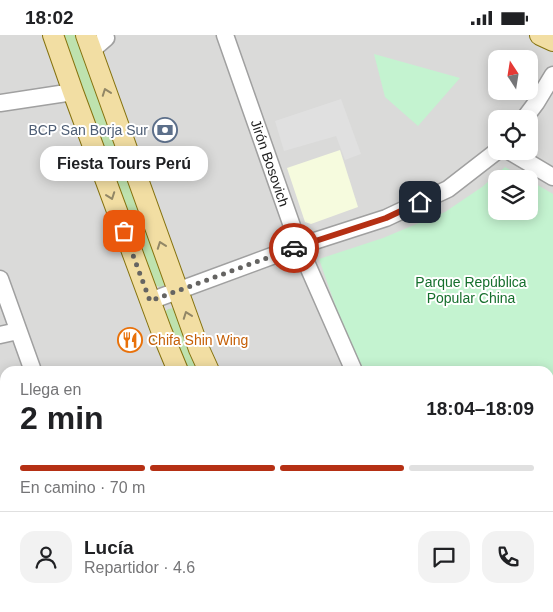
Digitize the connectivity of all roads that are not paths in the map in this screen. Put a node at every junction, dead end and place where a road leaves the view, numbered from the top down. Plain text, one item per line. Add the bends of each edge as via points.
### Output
1 (53, 35) edge
2 (225, 35) edge
3 (540, 35) edge
4 (100, 39) edge
5 (553, 41) edge
6 (553, 75) edge
7 (73, 92) junction
8 (0, 103) edge
9 (531, 110) edge
10 (488, 158) edge
11 (524, 160) edge
12 (553, 177) edge
13 (299, 246) junction
14 (0, 279) edge
15 (178, 290) junction
16 (150, 301) junction
17 (18, 331) junction
18 (0, 335) edge
19 (31, 366) edge
20 (176, 366) edge
21 (207, 366) edge
22 (352, 366) edge

1 - 7 main road
2 - 13 street, Jirón Bosovich
3 - 5 main road
15 -> 4 main road
6 - 9 street
7 - 8 street
7 -> 16 main road
10 - 13 street via 448,189 386,218
11 - 12 street
13 - 15 street
13 - 22 street, Jirón Bosovich
14 - 17 street
15 - 16 street
21 -> 15 main road
16 - 20 main road
17 - 18 street
17 - 19 street

